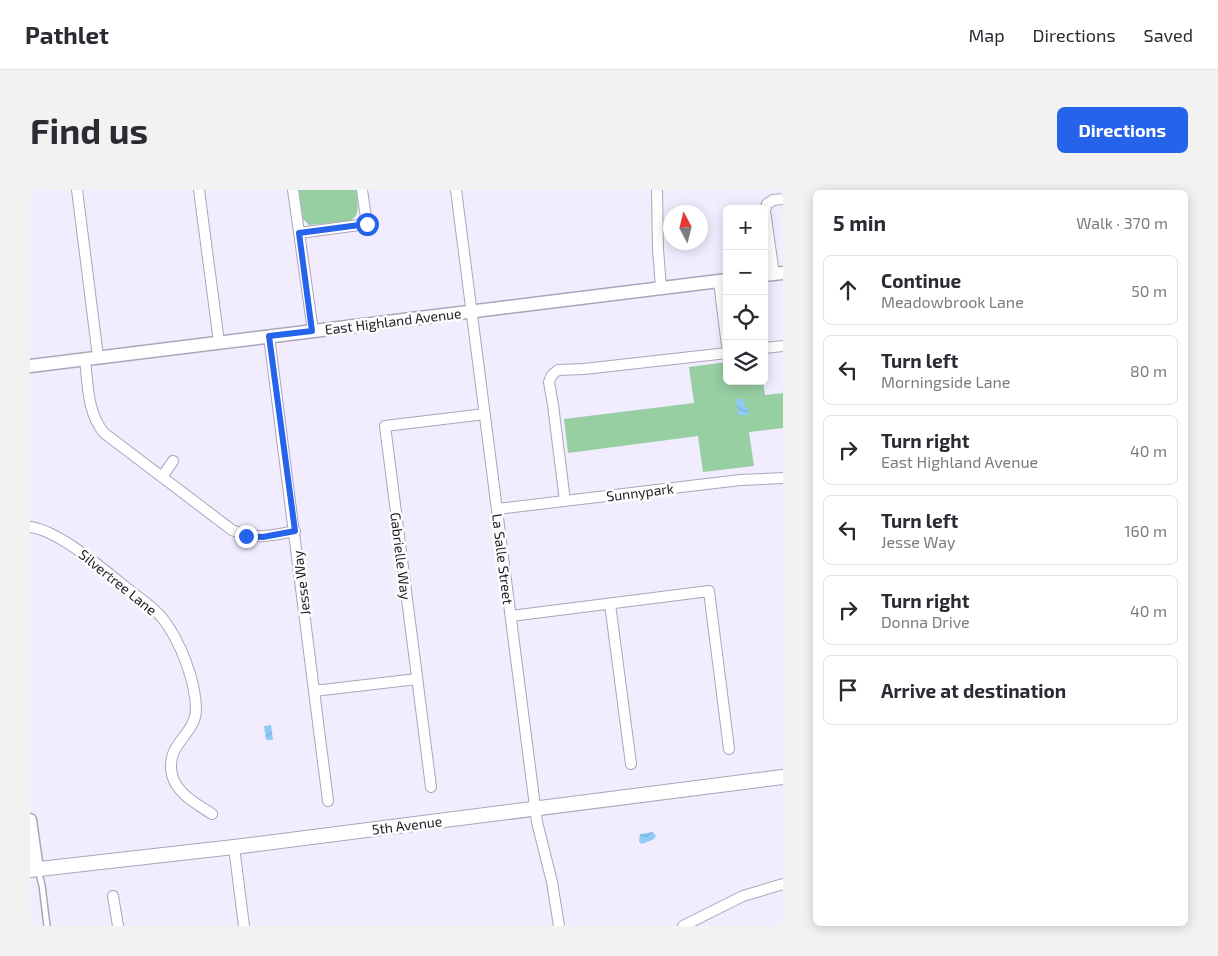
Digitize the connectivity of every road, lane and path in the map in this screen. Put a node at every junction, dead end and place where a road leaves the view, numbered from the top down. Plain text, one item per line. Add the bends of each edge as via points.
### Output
1 (77, 190) edge
2 (199, 190) edge
3 (293, 190) edge
4 (362, 190) edge
5 (456, 190) edge
6 (657, 190) edge
7 (783, 199) edge
8 (299, 233) junction
9 (774, 274) edge
10 (723, 281) edge
11 (661, 288) junction
12 (724, 295) edge
13 (471, 312) junction
14 (312, 331) junction
15 (269, 336) junction
16 (727, 340) edge
17 (219, 342) junction
18 (783, 346) edge
19 (768, 348) edge
20 (723, 352) edge
21 (98, 357) junction
22 (85, 359) junction
23 (30, 366) edge
24 (485, 414) junction
25 (173, 461) dead end
26 (162, 477) junction
27 (783, 478) edge
28 (565, 501) junction
29 (497, 509) junction
30 (30, 527) edge
31 (295, 531) junction
32 (610, 604) junction
33 (510, 616) junction
34 (417, 678) junction
35 (314, 691) junction
36 (730, 749) dead end
37 (631, 764) dead end
38 (783, 777) edge
39 (431, 787) dead end
40 (328, 801) dead end
41 (535, 809) junction
42 (212, 814) dead end
43 (30, 820) edge
44 (234, 847) junction
45 (34, 870) edge
46 (783, 884) edge
47 (113, 896) dead end
48 (704, 916) junction
49 (47, 926) edge
50 (118, 926) edge
51 (244, 926) edge
52 (559, 926) edge
53 (683, 926) edge
54 (710, 926) edge

1 - 21 street
2 - 17 street
3 - 8 street
4 - 8 street via 367,224
5 - 13 street, La Salle Street
6 - 11 street
7 - 9 street via 773,200 765,211
8 - 14 street
10 - 11 street, East Highland Avenue
11 - 13 street, East Highland Avenue
12 - 16 street
13 - 14 street, East Highland Avenue
13 - 24 street, La Salle Street
14 - 15 street, East Highland Avenue
15 - 17 street, East Highland Avenue
15 - 31 street, Jesse Way
17 - 21 street, East Highland Avenue
18 - 19 street
20 - 28 street via 558,370 552,374 548,382
21 - 22 street, East Highland Avenue
22 - 23 street, East Highland Avenue
22 - 26 street via 89,400 98,425
24 - 29 street, La Salle Street
24 - 34 street, Gabrielle Way via 384,426
25 - 26 street
26 - 31 street via 232,530 246,536 263,537
27 - 28 street, Sunnypark via 740,480
28 - 29 street, Sunnypark
29 - 33 street, La Salle Street
30 - 42 street, Silvertree Lane via 71,544 162,617 179,644 196,710 191,727 173,751 172,775 179,790
31 - 35 street, Jesse Way
32 - 33 street
32 - 36 street via 709,591
32 - 37 street
33 - 41 street, La Salle Street
34 - 35 street
34 - 39 street, Gabrielle Way
35 - 40 street, Jesse Way
38 - 41 main road, 5th Avenue
41 - 44 main road, 5th Avenue
41 - 52 street, La Salle Street
43 - 45 street
44 - 45 main road, 5th Avenue
44 - 51 street
45 - 49 lane via 42,886
46 - 48 street via 742,896
47 - 50 street
48 - 53 street
48 - 54 street

